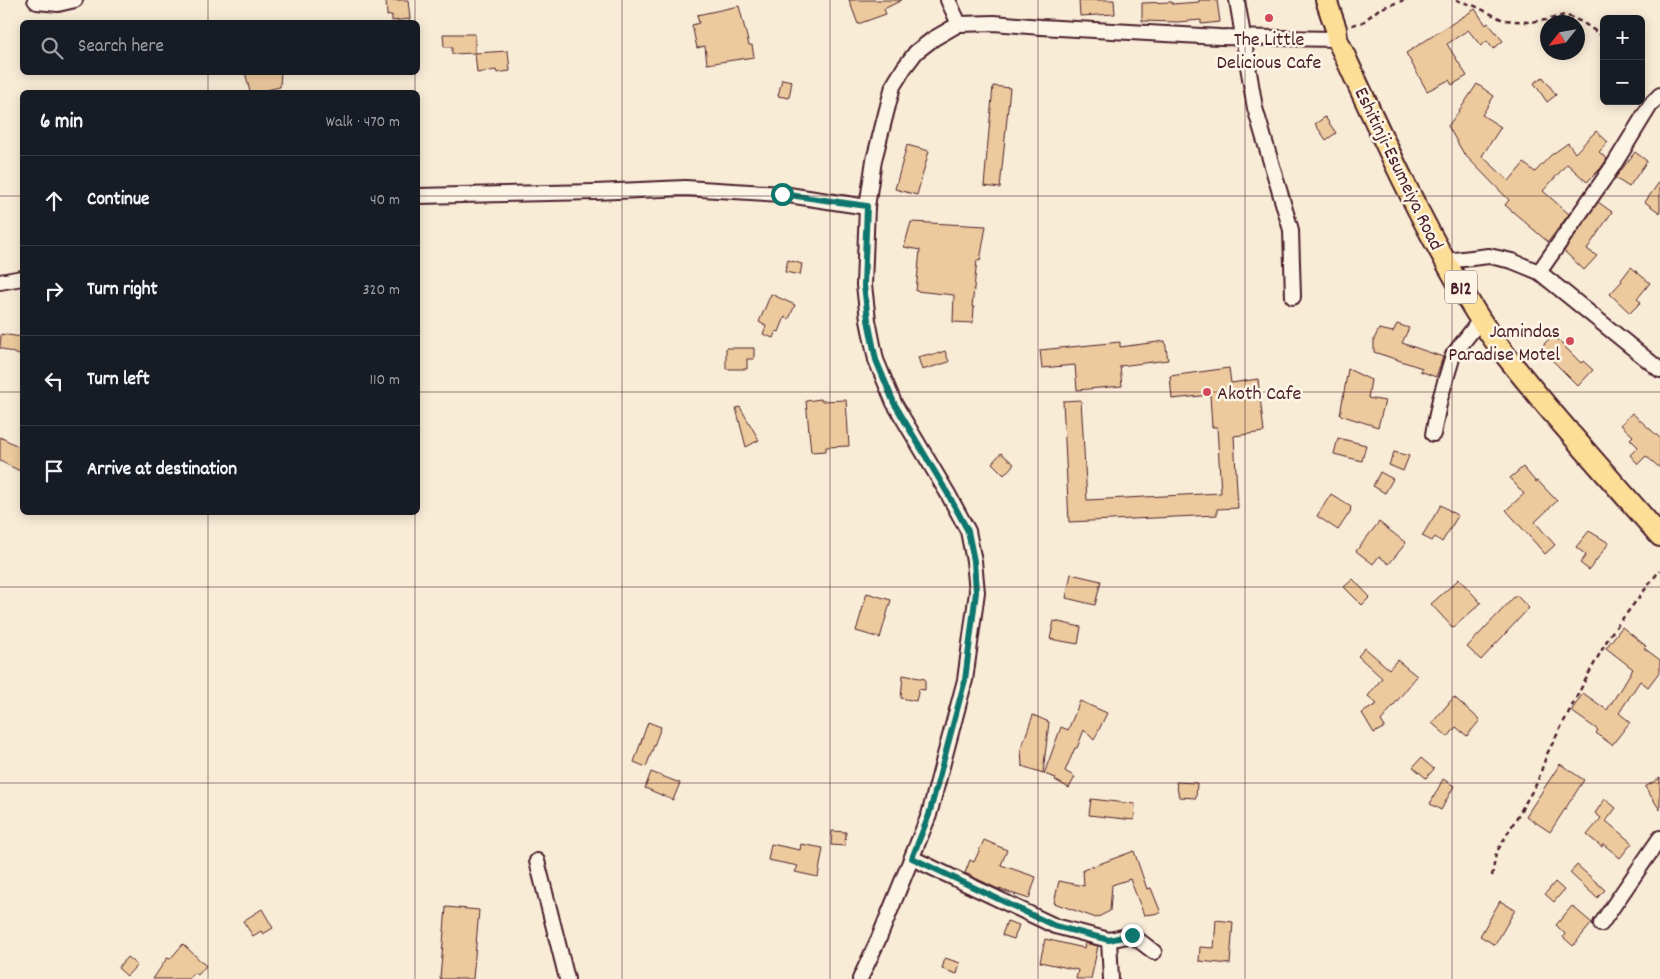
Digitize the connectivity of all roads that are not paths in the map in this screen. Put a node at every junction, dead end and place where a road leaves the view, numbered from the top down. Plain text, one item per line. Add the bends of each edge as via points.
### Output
1 (36, 0) edge
2 (75, 0) edge
3 (948, 0) edge
4 (1237, 0) edge
5 (1326, 0) edge
6 (959, 24) junction
7 (1336, 34) junction
8 (1244, 37) junction
9 (1660, 95) edge
10 (420, 196) edge
11 (867, 206) junction
12 (1446, 261) junction
13 (1538, 272) junction
14 (20, 278) edge
15 (0, 282) edge
16 (1293, 296) dead end
17 (1481, 320) junction
18 (1660, 370) edge
19 (1433, 434) dead end
20 (1660, 536) edge
21 (1660, 838) edge
22 (912, 858) junction
23 (537, 861) dead end
24 (1601, 924) dead end
25 (1109, 940) junction
26 (1154, 952) dead end
27 (567, 979) edge
28 (860, 979) edge
29 (1111, 979) edge

1 - 2 street via 58,4
3 - 6 street
4 - 8 street
5 - 7 highway, Eshitinji-Esumeiya Road / B12
6 - 8 street via 994,23
6 - 11 street via 916,52 893,86 874,160
7 - 8 street
7 - 12 highway, Eshitinji-Esumeiya Road / B12 via 1391,155
8 - 16 street via 1255,108 1291,230
9 - 13 street
10 - 11 street via 685,188 782,194
11 - 22 street via 864,285 876,360 894,403 968,531 974,561 976,592 965,680 929,815
12 - 13 street via 1489,256
12 - 17 highway, Eshitinji-Esumeiya Road / B12
13 - 18 street
14 - 15 street
17 - 19 street via 1453,355
17 - 20 highway, Eshitinji-Esumeiya Road / B12 via 1510,362
21 - 24 street
22 - 25 street via 1055,926
22 - 28 street
23 - 27 street
25 - 26 street via 1132,935
25 - 29 street

